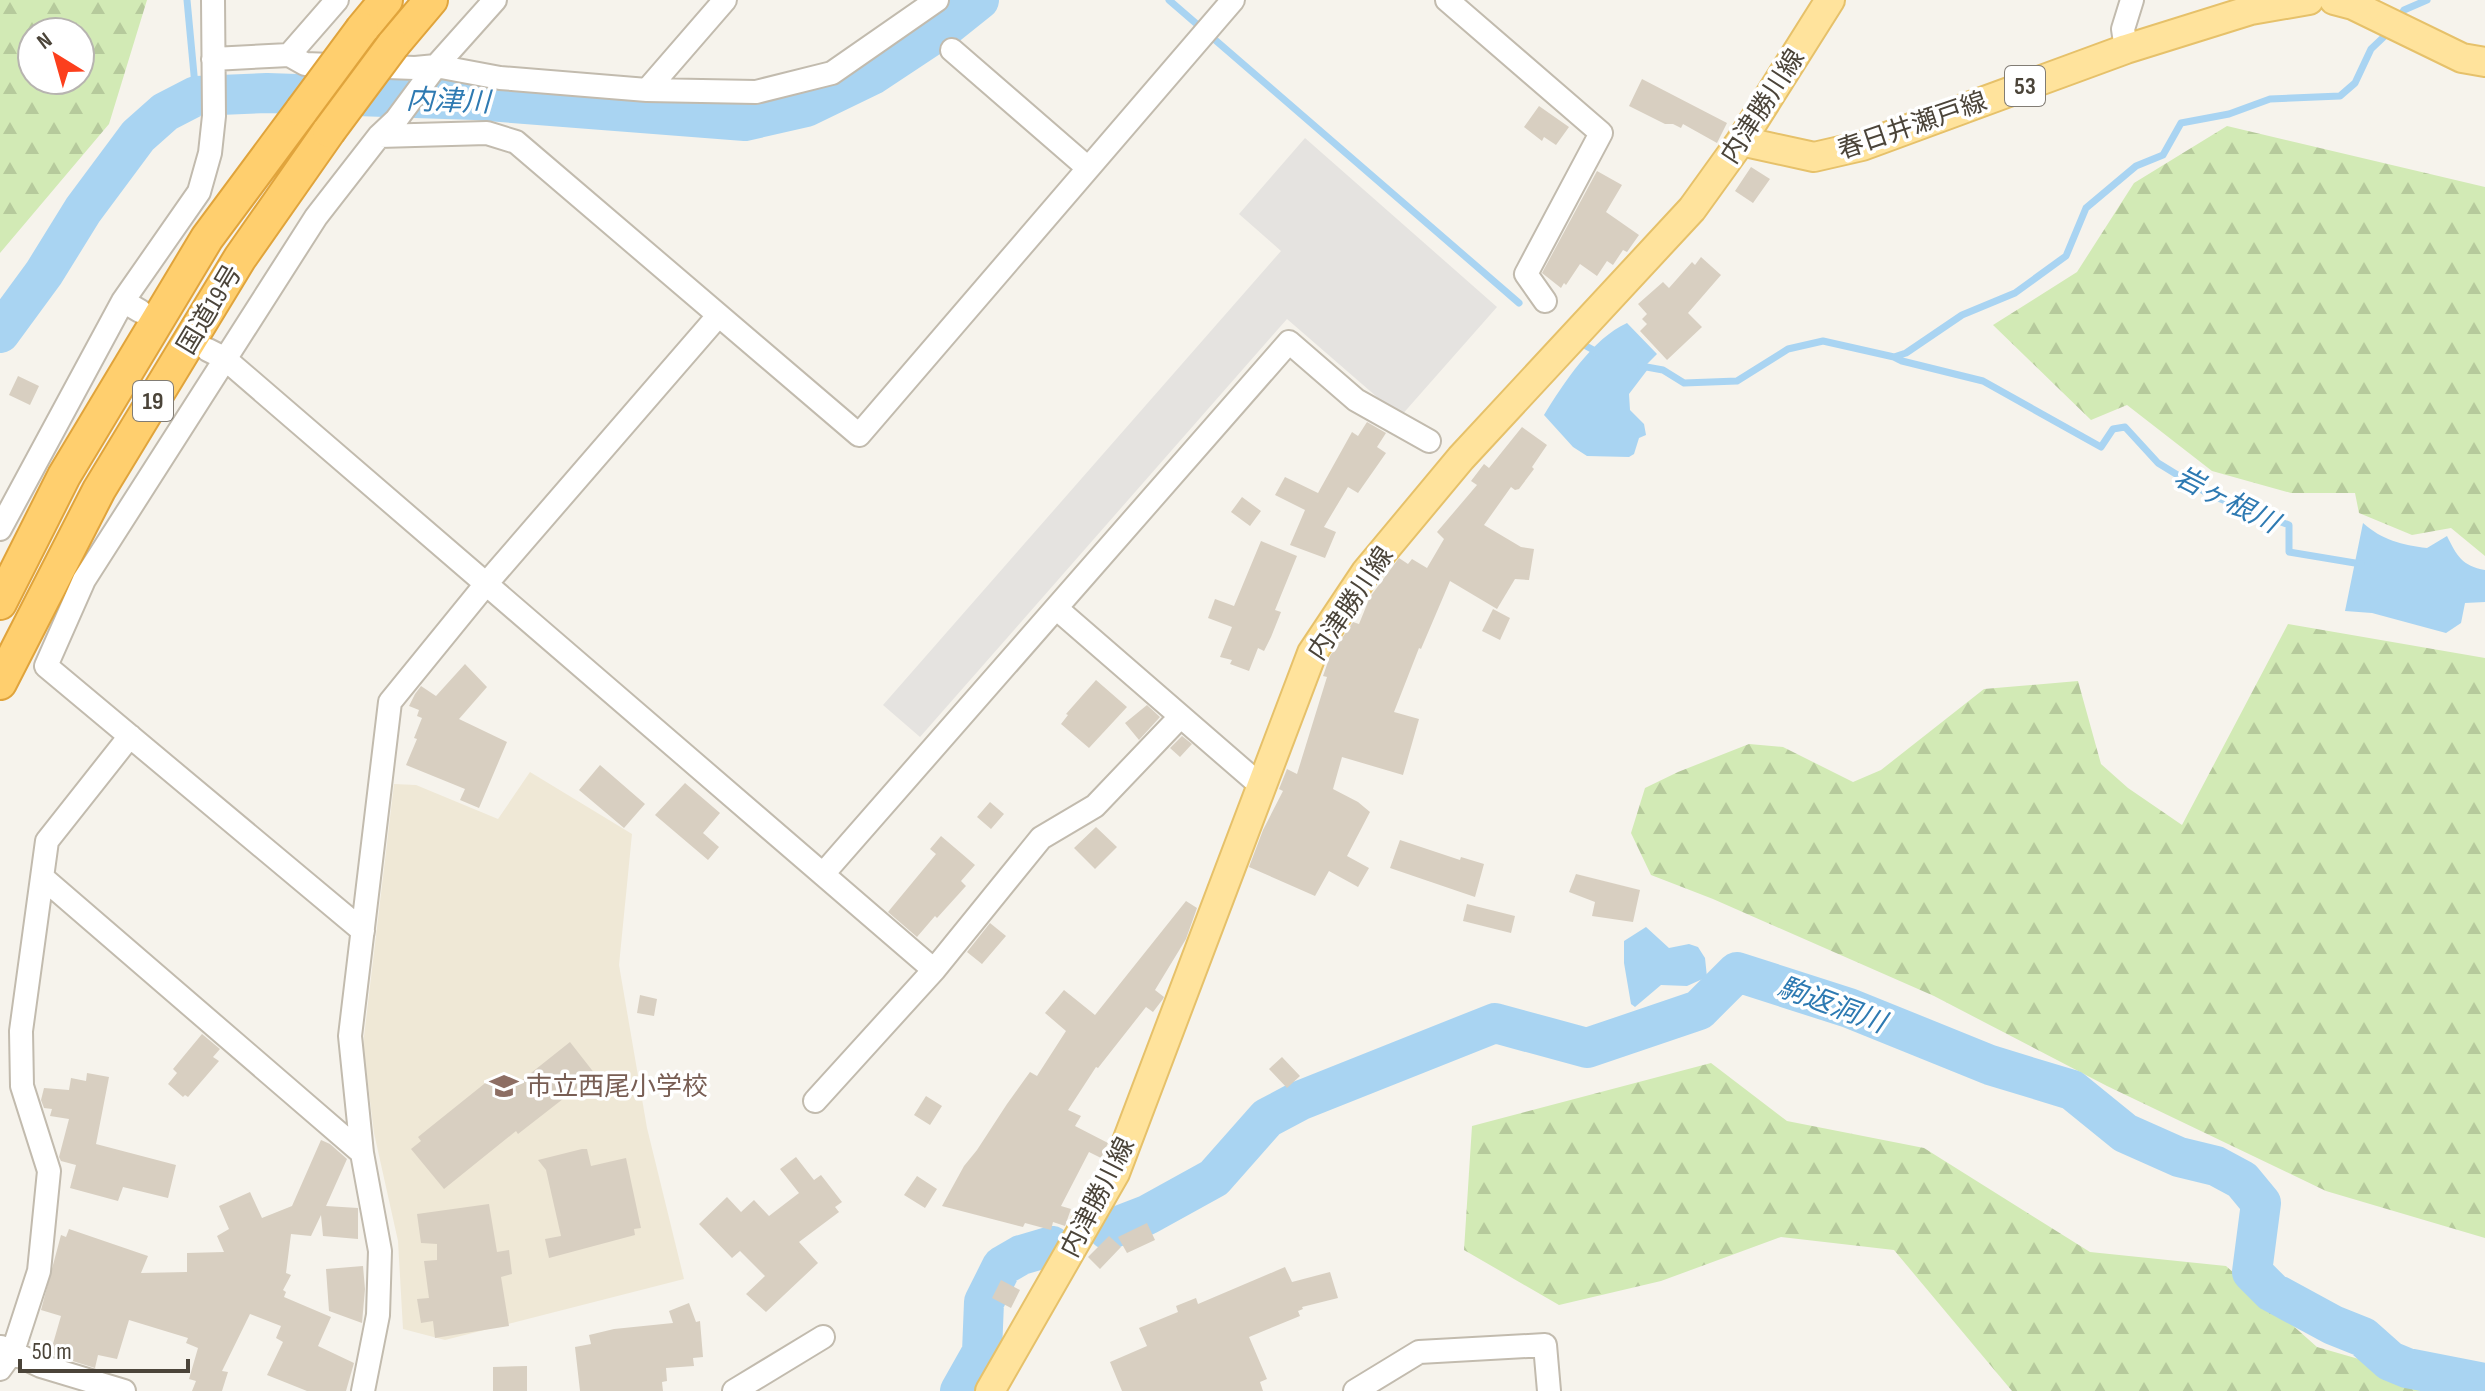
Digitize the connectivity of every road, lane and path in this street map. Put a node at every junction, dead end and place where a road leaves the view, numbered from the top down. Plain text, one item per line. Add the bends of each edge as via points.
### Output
1 (213, 0) edge
2 (337, 0) edge
3 (386, 0) edge
4 (431, 0) edge
5 (495, 0) edge
6 (725, 0) edge
7 (937, 0) edge
8 (1233, 0) edge
9 (1447, 0) edge
10 (1830, 0) edge
11 (2132, 0) edge
12 (2309, 0) edge
13 (2334, 0) edge
14 (2126, 49) junction
15 (952, 50) dead end
16 (289, 55) junction
17 (2485, 62) edge
18 (213, 65) junction
19 (430, 73) junction
20 (647, 90) junction
21 (379, 136) junction
22 (1741, 141) junction
23 (1088, 168) junction
24 (1545, 301) dead end
25 (718, 316) junction
26 (216, 354) junction
27 (1429, 441) dead end
28 (0, 529) edge
29 (486, 584) junction
30 (0, 603) edge
31 (1056, 608) junction
32 (0, 683) edge
33 (1180, 717) junction
34 (130, 736) junction
35 (1260, 785) junction
36 (823, 874) junction
37 (42, 877) junction
38 (363, 931) junction
39 (934, 970) junction
40 (815, 1101) dead end
41 (362, 1153) junction
42 (823, 1337) dead end
43 (4, 1356) edge
44 (124, 1391) edge
45 (363, 1391) edge
46 (734, 1391) edge
47 (990, 1391) edge
48 (1355, 1391) edge
49 (1549, 1391) edge

1 - 18 street
2 - 16 street
3 - 30 highway, 国道19号 / 19, bridge via 207,238 64,476
4 - 32 highway, 国道19号 / 19, bridge via 329,131 240,258 99,490
5 - 19 street
6 - 20 street
7 - 20 street via 832,73 756,92
8 - 23 street
9 - 24 street via 1601,133 1526,274
10 - 22 main road, 内津勝川線
11 - 14 street via 2123,29
12 - 14 main road, 春日井瀬戸線 / 53 via 2251,10
13 - 17 main road via 2462,58
14 - 22 main road, 春日井瀬戸線 / 53 via 1862,146 1814,157
15 - 23 street
16 - 18 street
16 - 19 street via 305,64
18 - 28 street via 210,153 199,192
19 - 20 street
19 - 21 street
21 - 25 street via 487,133 516,142
21 - 26 street
22 - 35 main road, 内津勝川線 via 1692,209 1461,458 1366,572 1312,653
23 - 25 street via 859,435
25 - 29 street
26 - 29 street
26 - 34 street via 84,580 46,666
27 - 31 street via 1356,400 1289,342
29 - 36 street
29 - 38 street via 390,702
31 - 33 street
31 - 36 street
33 - 35 street
33 - 39 street via 1095,806 1041,838
34 - 37 street via 47,841
34 - 38 street
35 - 47 main road, 内津勝川線 via 1115,1173
36 - 39 street
37 - 41 street
37 - 43 street via 21,1031 22,1086 49,1171 39,1271
38 - 41 street via 350,1036
39 - 40 street
41 - 45 street via 380,1251 378,1315
42 - 46 street
43 - 44 street
48 - 49 street via 1419,1352 1545,1345

